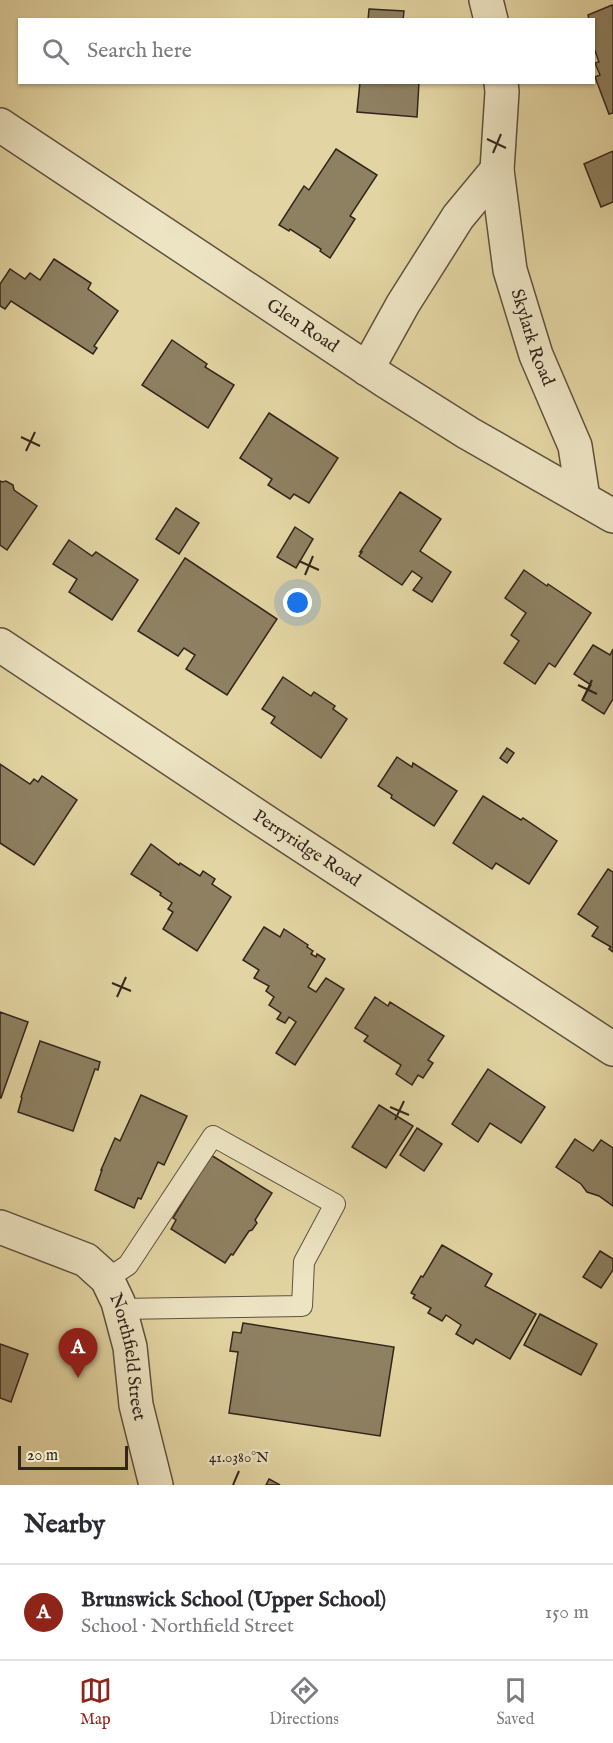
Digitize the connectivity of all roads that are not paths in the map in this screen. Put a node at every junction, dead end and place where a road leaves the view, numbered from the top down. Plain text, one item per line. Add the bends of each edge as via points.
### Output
1 (486, 0) edge
2 (490, 18) edge
3 (501, 84) edge
4 (0, 125) edge
5 (497, 170) junction
6 (367, 369) junction
7 (583, 498) junction
8 (613, 516) edge
9 (0, 645) edge
10 (613, 1049) edge
11 (0, 1227) edge
12 (113, 1294) junction
13 (156, 1485) edge

1 - 2 street
3 - 5 street, Skylark Road
4 - 6 street, Glen Road
5 - 6 street via 458,217
5 - 7 street, Skylark Road via 510,270 536,355 576,446
6 - 7 street, Glen Road via 468,433
7 - 8 street, Glen Road
9 - 10 street, Perryridge Road
11 - 12 street, Northfield Street via 86,1260
12 - 12 lane via 302,1306 304,1262 335,1204 213,1136
12 - 13 street, Northfield Street via 130,1347 136,1405

